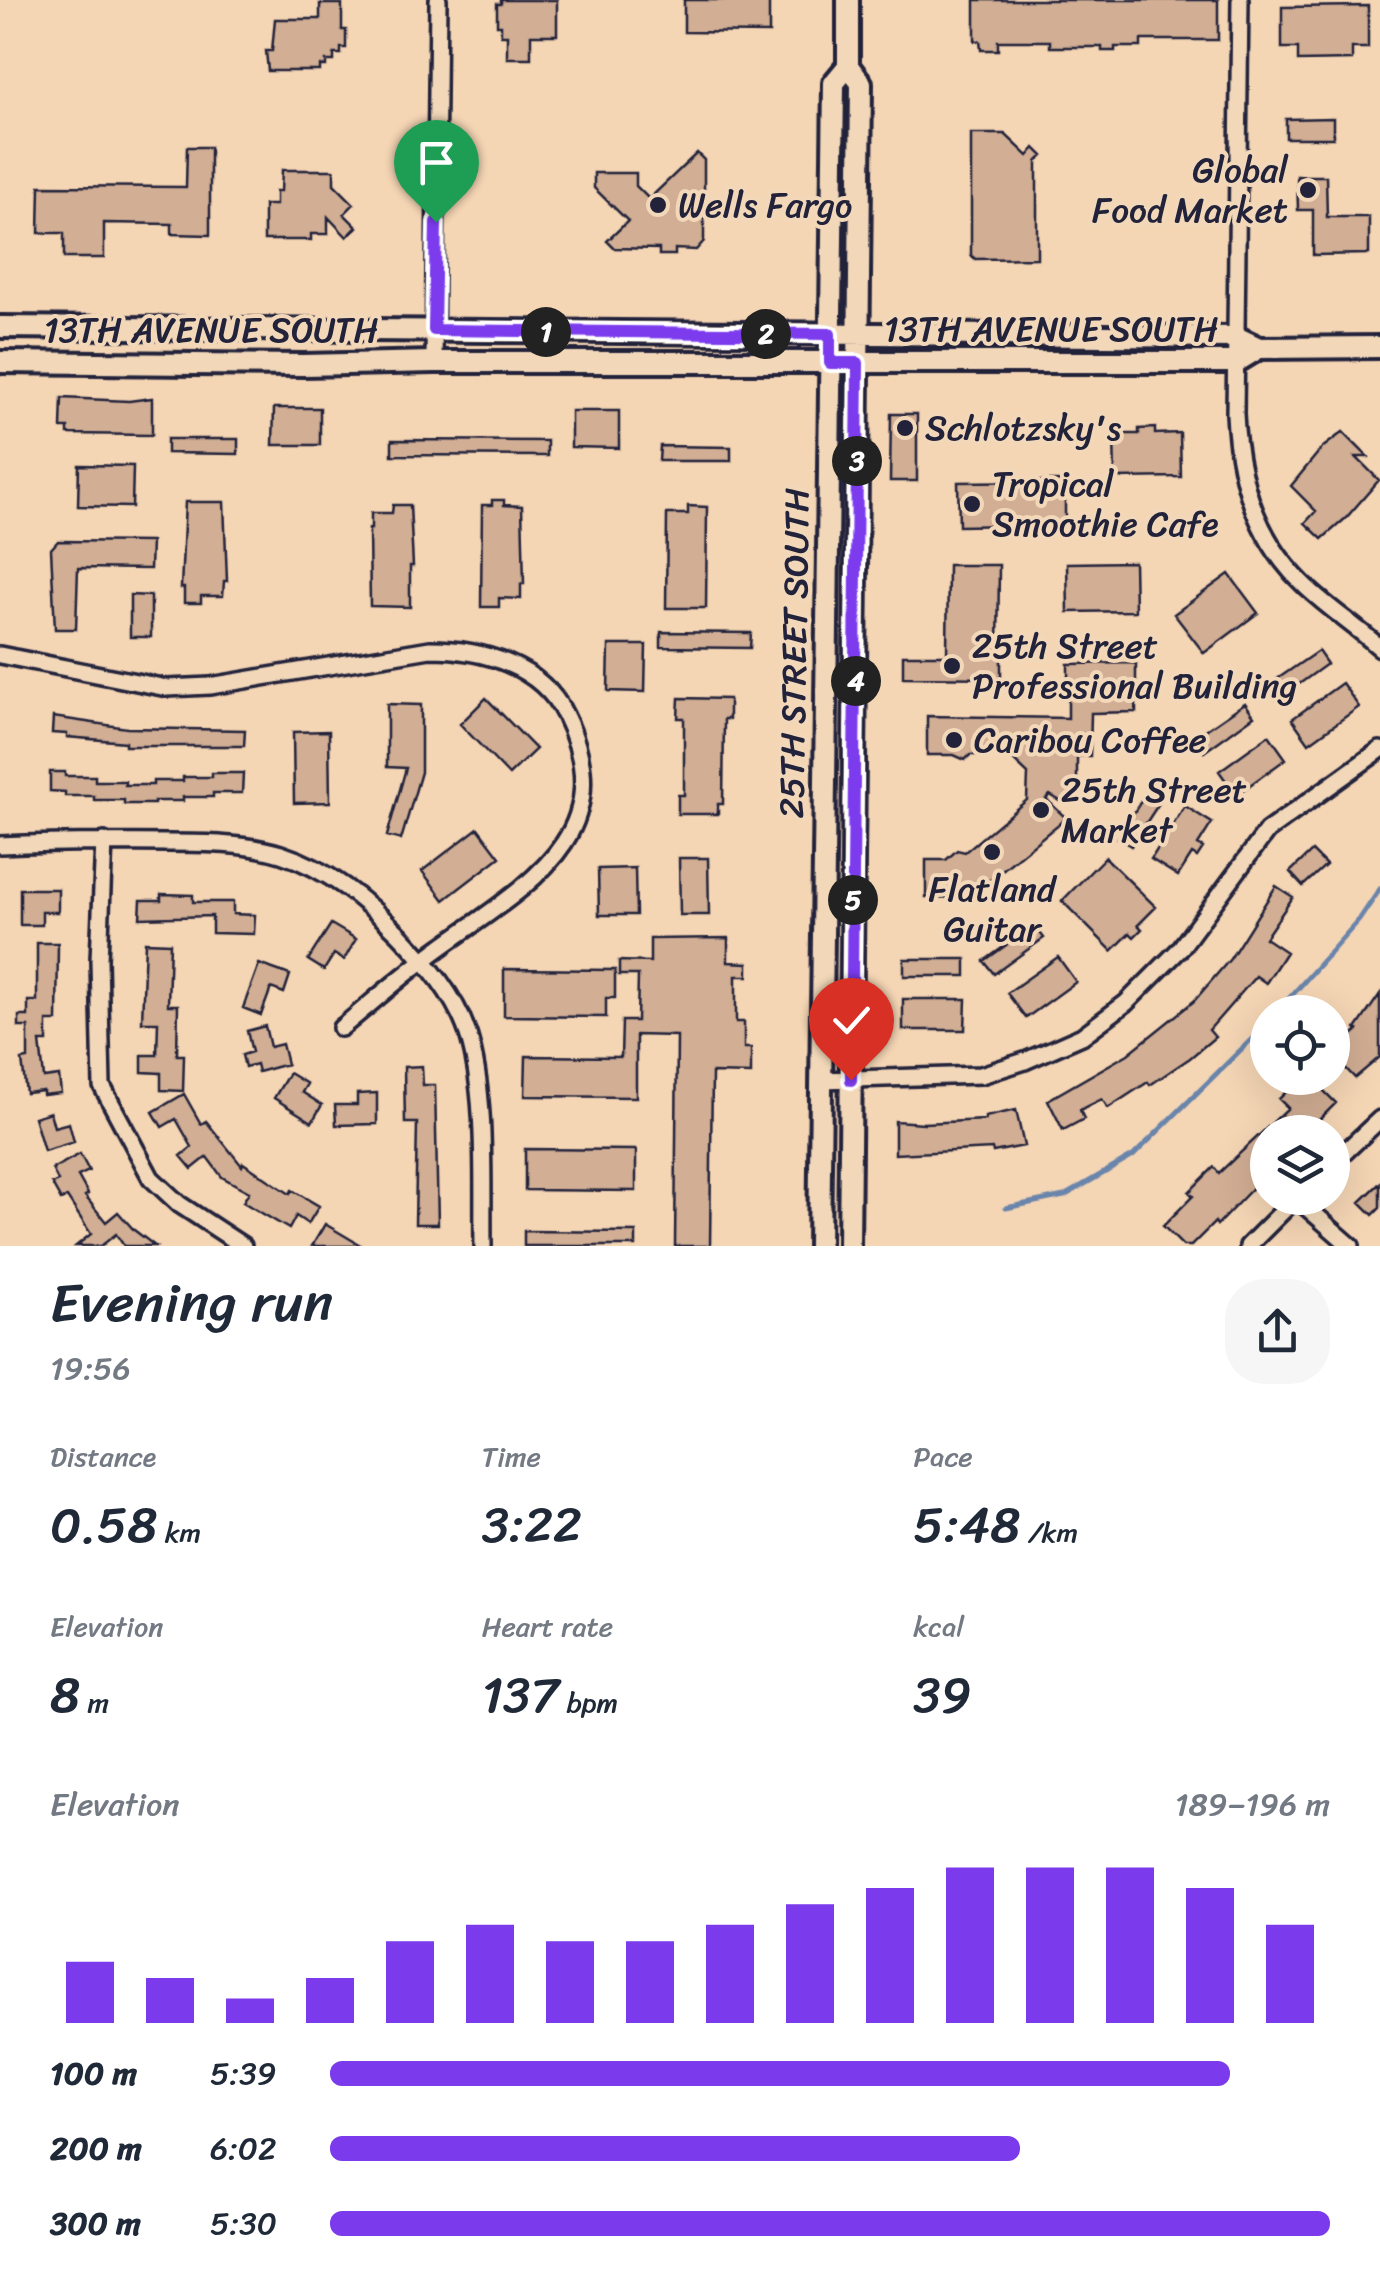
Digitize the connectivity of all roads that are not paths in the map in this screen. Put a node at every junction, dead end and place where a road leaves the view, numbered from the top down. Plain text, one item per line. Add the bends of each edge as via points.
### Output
1 (438, 0) edge
2 (848, 0) edge
3 (1240, 0) edge
4 (848, 66) junction
5 (0, 326) edge
6 (434, 330) junction
7 (830, 334) junction
8 (859, 334) junction
9 (1236, 337) junction
10 (1380, 346) edge
11 (1259, 348) junction
12 (0, 362) edge
13 (434, 362) junction
14 (1236, 362) junction
15 (830, 363) junction
16 (858, 363) junction
17 (1380, 648) edge
18 (0, 656) edge
19 (1380, 750) edge
20 (104, 842) junction
21 (0, 844) edge
22 (424, 960) junction
23 (340, 1028) dead end
24 (821, 1080) junction
25 (851, 1080) junction
26 (1380, 1120) edge
27 (1350, 1148) edge
28 (1279, 1215) edge
29 (1315, 1215) edge
30 (243, 1246) edge
31 (482, 1246) edge
32 (819, 1246) edge
33 (849, 1246) edge
34 (1248, 1246) edge
35 (1350, 1246) edge

1 - 6 street
2 - 4 main road, 25TH STREET SOUTH
3 - 9 street
4 - 7 main road, 25TH STREET SOUTH via 834,83
4 - 8 main road, 25TH STREET SOUTH via 861,84
5 - 6 main road, 13TH AVENUE SOUTH
6 - 7 main road, 13TH AVENUE SOUTH
6 - 13 street
7 - 8 main road, 13TH AVENUE SOUTH
7 - 15 main road, 25TH STREET SOUTH
8 - 9 main road, 13TH AVENUE SOUTH
8 - 16 main road, 25TH STREET SOUTH
9 - 11 main road, 13TH AVENUE SOUTH
9 - 14 street
10 - 11 main road, 13TH AVENUE SOUTH
11 - 14 main road, 13TH AVENUE SOUTH
12 - 13 main road, 13TH AVENUE SOUTH
13 - 15 main road, 13TH AVENUE SOUTH
14 - 16 main road, 13TH AVENUE SOUTH
14 - 17 street via 1240,473 1267,536 1302,583
15 - 16 main road, 13TH AVENUE SOUTH
15 - 24 main road, 25TH STREET SOUTH
16 - 25 main road, 25TH STREET SOUTH
18 - 22 street via 167,688 430,648 499,657 526,674 558,701 569,723 580,755 577,818 565,845 537,874
19 - 25 street via 1267,831 1178,950 1082,1036 981,1075
20 - 21 street
20 - 22 street via 280,854 363,897
20 - 30 street via 98,960 102,1086 151,1178
22 - 23 street
22 - 31 street via 468,1034
24 - 25 street
24 - 32 main road, 25TH STREET SOUTH
25 - 33 main road, 25TH STREET SOUTH
26 - 27 street
28 - 34 street
29 - 35 street

